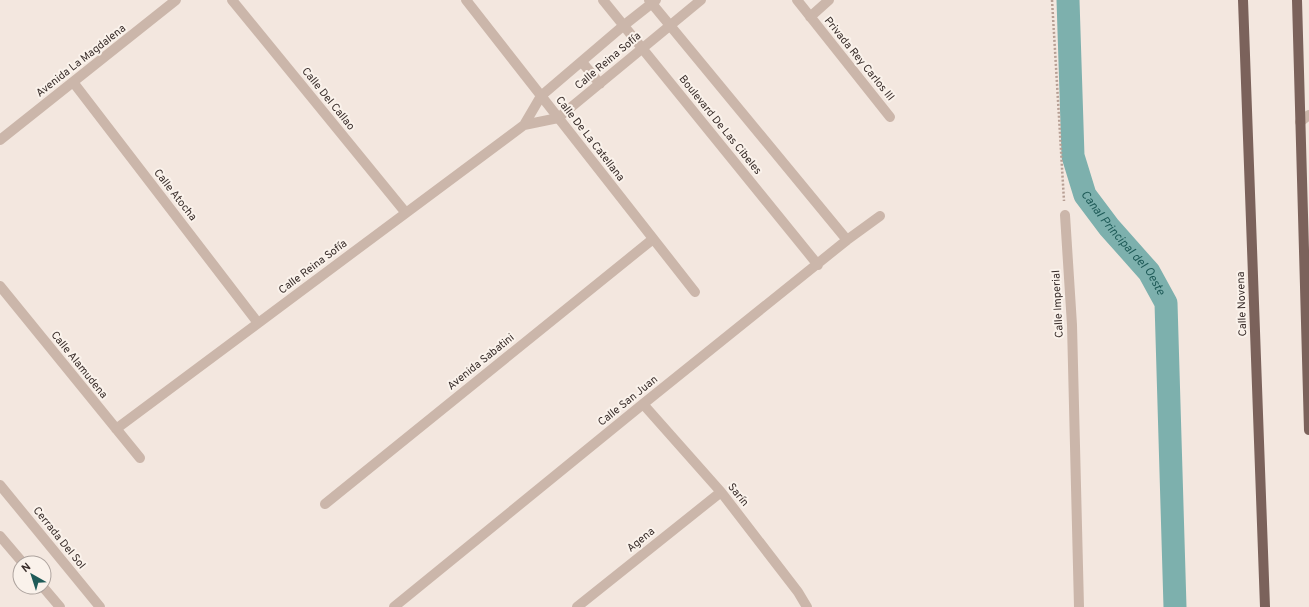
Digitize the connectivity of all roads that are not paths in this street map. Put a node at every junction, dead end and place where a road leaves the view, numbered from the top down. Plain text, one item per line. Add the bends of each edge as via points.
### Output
1 (176, 0) edge
2 (232, 0) edge
3 (466, 0) edge
4 (603, 0) edge
5 (701, 0) edge
6 (797, 0) edge
7 (829, 0) edge
8 (1243, 0) edge
9 (1297, 0) edge
10 (653, 1) edge
11 (810, 17) junction
12 (623, 26) junction
13 (670, 26) junction
14 (642, 48) junction
15 (582, 62) junction
16 (73, 82) junction
17 (600, 84) junction
18 (541, 96) junction
19 (1309, 115) edge
20 (890, 117) dead end
21 (558, 118) junction
22 (1300, 122) junction
23 (524, 125) junction
24 (0, 140) edge
25 (1305, 175) edge
26 (406, 213) junction
27 (1065, 215) road end
28 (880, 216) dead end
29 (653, 239) junction
30 (847, 240) junction
31 (818, 265) junction
32 (1306, 284) edge
33 (0, 286) edge
34 (696, 292) dead end
35 (1307, 307) edge
36 (258, 323) junction
37 (643, 404) junction
38 (116, 429) junction
39 (1309, 430) edge
40 (140, 458) dead end
41 (0, 484) edge
42 (721, 492) junction
43 (325, 504) dead end
44 (0, 536) edge
45 (15, 555) edge
46 (50, 595) edge
47 (60, 607) edge
48 (100, 607) edge
49 (394, 607) edge
50 (577, 607) edge
51 (807, 607) edge
52 (1079, 607) edge
53 (1265, 607) edge

1 - 16 street, Avenida La Magdalena
2 - 26 street, Calle Del Callao
3 - 18 street, Calle De La Catellana
4 - 12 street, Boulevard De Las Cibeles
5 - 13 street, Calle Reina Sofía
6 - 11 street, Privada Rey Carlos III
7 - 11 street, Privada Rey Carlos III
8 - 53 main road, Calle Novena
9 - 22 main road
10 - 12 street, Calle Reina Sofía
10 - 13 street
11 - 20 street, Privada Rey Carlos III
12 - 14 street, Boulevard De Las Cibeles
12 - 15 street, Calle Reina Sofía
13 - 14 street, Calle Reina Sofía
13 - 30 street
14 - 17 street, Calle Reina Sofía
14 - 31 street, Boulevard De Las Cibeles
15 - 17 street
15 - 18 street, Calle Reina Sofía
16 - 24 street, Avenida La Magdalena
16 - 36 street, Calle Atocha
17 - 21 street, Calle Reina Sofía
18 - 21 street, Calle De La Catellana
18 - 23 street, Calle Reina Sofía
19 - 22 street
21 - 23 street, Calle Reina Sofía
21 - 29 street, Calle De La Catellana
22 - 25 main road
23 - 26 street, Calle Reina Sofía
25 - 32 main road
26 - 36 street, Calle Reina Sofía
27 - 52 street, Calle Imperial via 1072,325
28 - 30 street, Calle San Juan
29 - 34 street, Calle De La Catellana
29 - 43 street, Avenida Sabatini
30 - 31 street, Calle San Juan
31 - 37 street, Calle San Juan
32 - 35 main road
33 - 38 street, Calle Alamudena
35 - 39 main road
36 - 38 street, Calle Reina Sofía
37 - 42 street, Sarín
37 - 49 street, Calle San Juan
38 - 40 street, Calle Alamudena
41 - 48 street, Cerrada Del Sol
42 - 50 street, Agena
42 - 51 street, Sarín
44 - 45 street
46 - 47 street

